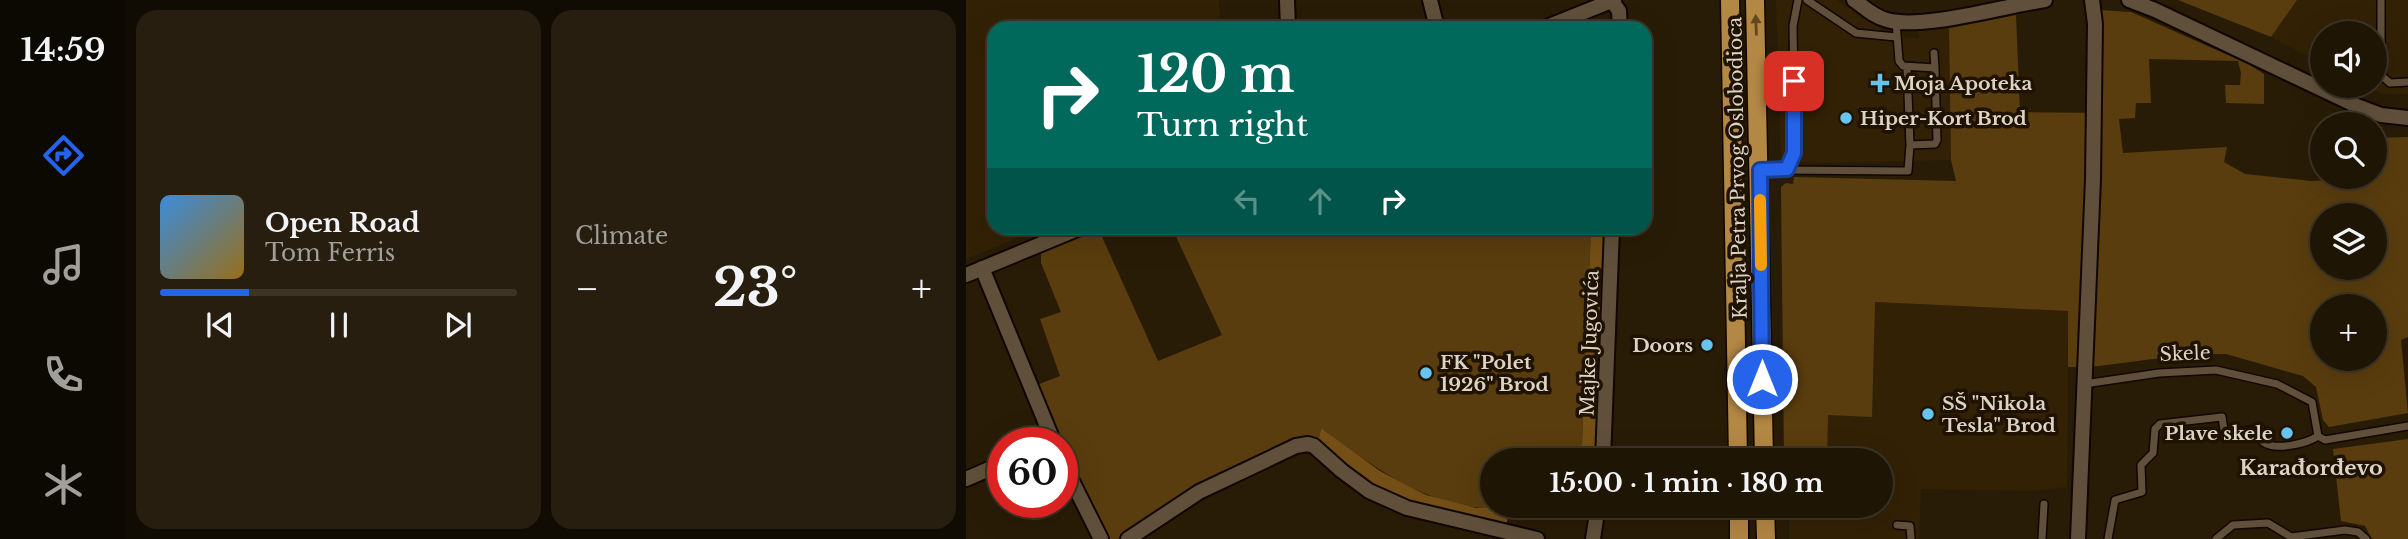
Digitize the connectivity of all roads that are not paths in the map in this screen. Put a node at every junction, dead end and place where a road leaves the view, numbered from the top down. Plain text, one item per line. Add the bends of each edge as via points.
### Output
1 (1287, 0) edge
2 (1430, 0) edge
3 (1613, 0) edge
4 (1730, 0) edge
5 (1755, 0) edge
6 (1798, 0) edge
7 (1807, 0) edge
8 (2045, 0) edge
9 (2092, 0) edge
10 (2129, 0) edge
11 (2381, 0) edge
12 (1862, 2) edge
13 (1288, 21) edge
14 (1435, 21) edge
15 (1561, 21) edge
16 (1620, 21) edge
17 (1896, 21) junction
18 (1896, 37) junction
19 (1934, 54) dead end
20 (1907, 68) junction
21 (1935, 68) junction
22 (2408, 82) edge
23 (2408, 118) edge
24 (1910, 145) junction
25 (1787, 169) junction
26 (1760, 170) junction
27 (1063, 235) edge
28 (1612, 235) edge
29 (982, 268) junction
30 (966, 275) edge
31 (2084, 384) junction
32 (2408, 426) edge
33 (1046, 427) edge
34 (2318, 436) junction
35 (1603, 448) edge
36 (1738, 448) edge
37 (1764, 448) edge
38 (987, 469) edge
39 (966, 478) edge
40 (1078, 493) edge
41 (2044, 504) dead end
42 (1596, 518) edge
43 (1739, 518) edge
44 (1765, 518) edge
45 (1897, 525) dead end
46 (1101, 539) edge
47 (1128, 539) edge
48 (1536, 539) edge
49 (1593, 539) edge
50 (1739, 539) edge
51 (1766, 539) edge
52 (1911, 539) edge
53 (2042, 539) edge
54 (2078, 539) edge
55 (2109, 539) edge
56 (2216, 539) edge
57 (2366, 539) edge

1 - 13 street
2 - 14 street
3 - 15 street
3 - 16 street
4 - 36 main road, Kralja Petra Prvog Oslobodioca
26 -> 5 main road, Kralja Petra Prvog Oslobodioca
6 - 25 lane via 1793,26 1794,153
7 - 18 lane via 1856,33
8 - 17 street via 1936,20
9 - 31 street via 2093,165
10 - 23 street via 2357,106 2381,116
11 - 22 lane via 2383,77 2390,83
12 - 17 street via 1877,16
17 - 18 lane
18 - 20 lane via 1899,61
19 - 21 lane
20 - 21 lane
20 - 24 lane
21 - 24 lane via 1937,140 1935,144
24 - 25 lane via 1908,171
25 - 26 lane
26 - 37 main road, Kralja Petra Prvog Oslobodioca
27 - 29 street
28 - 35 street, Majke Jugovića
29 - 30 street
29 - 33 street
31 - 34 lane, Skele via 2217,370 2277,384 2312,402
31 - 54 street
32 - 34 lane via 2325,440
34 - 55 lane via 2300,444 2268,446 2260,429 2229,433 2222,417 2161,425 2155,429 2153,453 2141,466 2142,492 2115,500
38 - 39 street
40 - 46 street
41 - 53 lane
42 - 49 street
43 - 50 main road
44 - 51 main road
45 - 52 lane via 1910,526
47 - 48 street via 1199,492 1308,444 1369,491 1407,508
56 - 57 lane via 2233,525 2268,523 2291,537 2346,530

